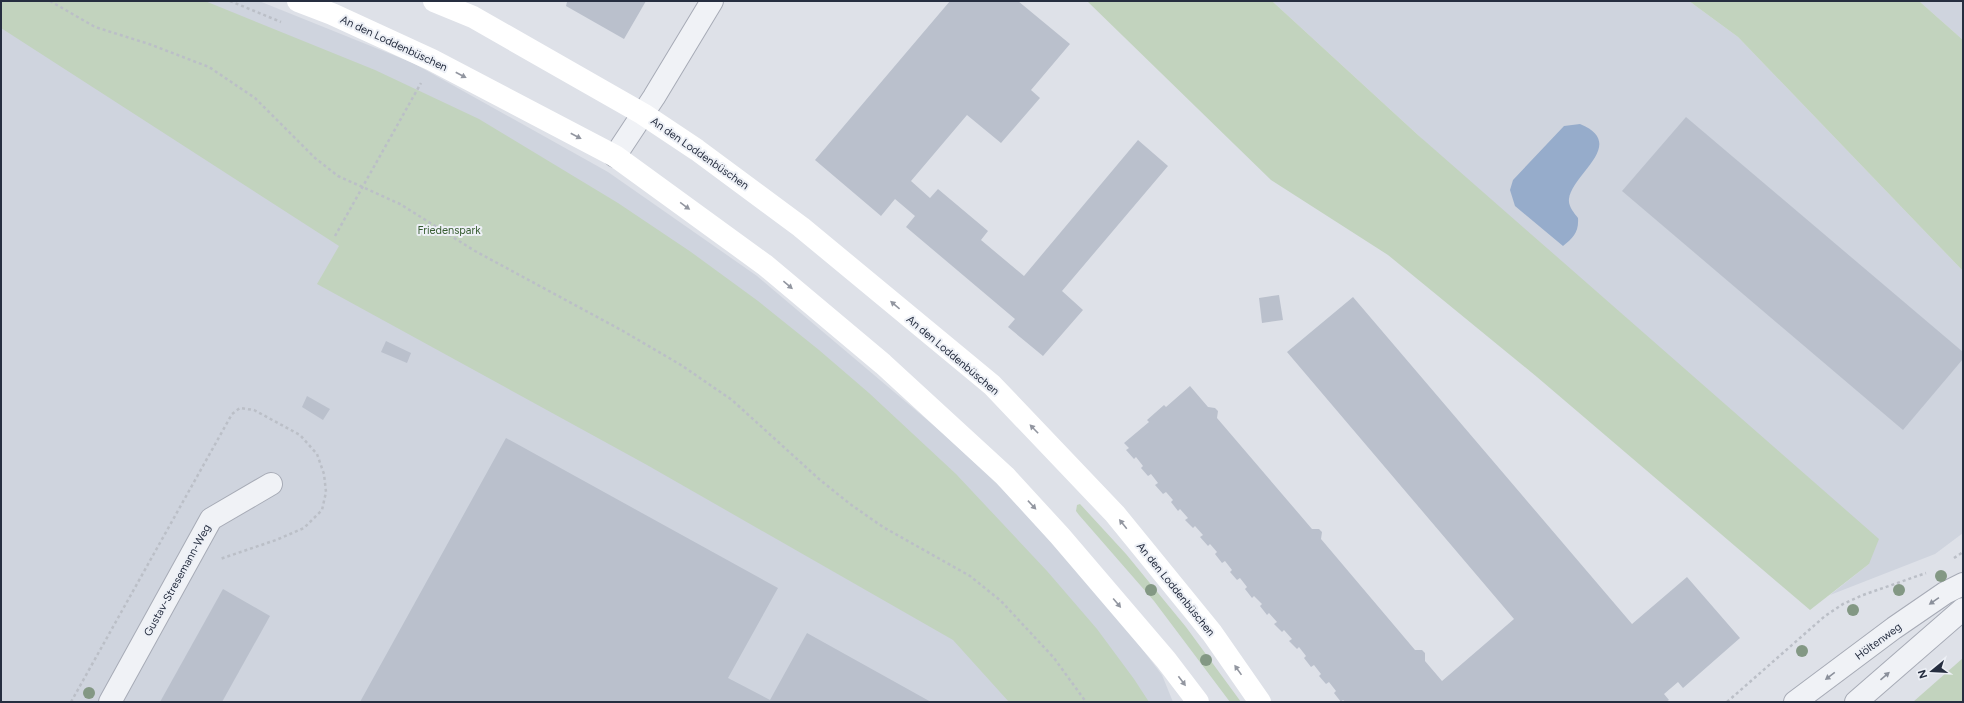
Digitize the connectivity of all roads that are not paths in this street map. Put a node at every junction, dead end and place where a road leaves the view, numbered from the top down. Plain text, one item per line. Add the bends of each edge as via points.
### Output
1 (298, 1) edge
2 (434, 1) edge
3 (712, 1) edge
4 (643, 114) junction
5 (615, 156) junction
6 (271, 484) dead end
7 (1963, 584) edge
8 (1963, 609) edge
9 (110, 702) edge
10 (1198, 702) edge
11 (1260, 702) edge
12 (1795, 702) edge
13 (1856, 702) edge

1 -> 5 main road, An den Loddenbüschen via 432,60
2 - 4 main road, An den Loddenbüschen via 473,17
3 - 4 street, An den Loddenbüschen
4 - 5 street, An den Loddenbüschen
11 -> 4 main road, An den Loddenbüschen via 1212,633 1115,514 992,385 801,227 697,150
5 -> 10 main road, An den Loddenbüschen via 765,265 883,364 1005,476 1166,660
6 - 9 street, Gustav-Stresemann-Weg via 211,519
7 -> 12 street, Höltenweg via 1906,620
13 -> 8 street

